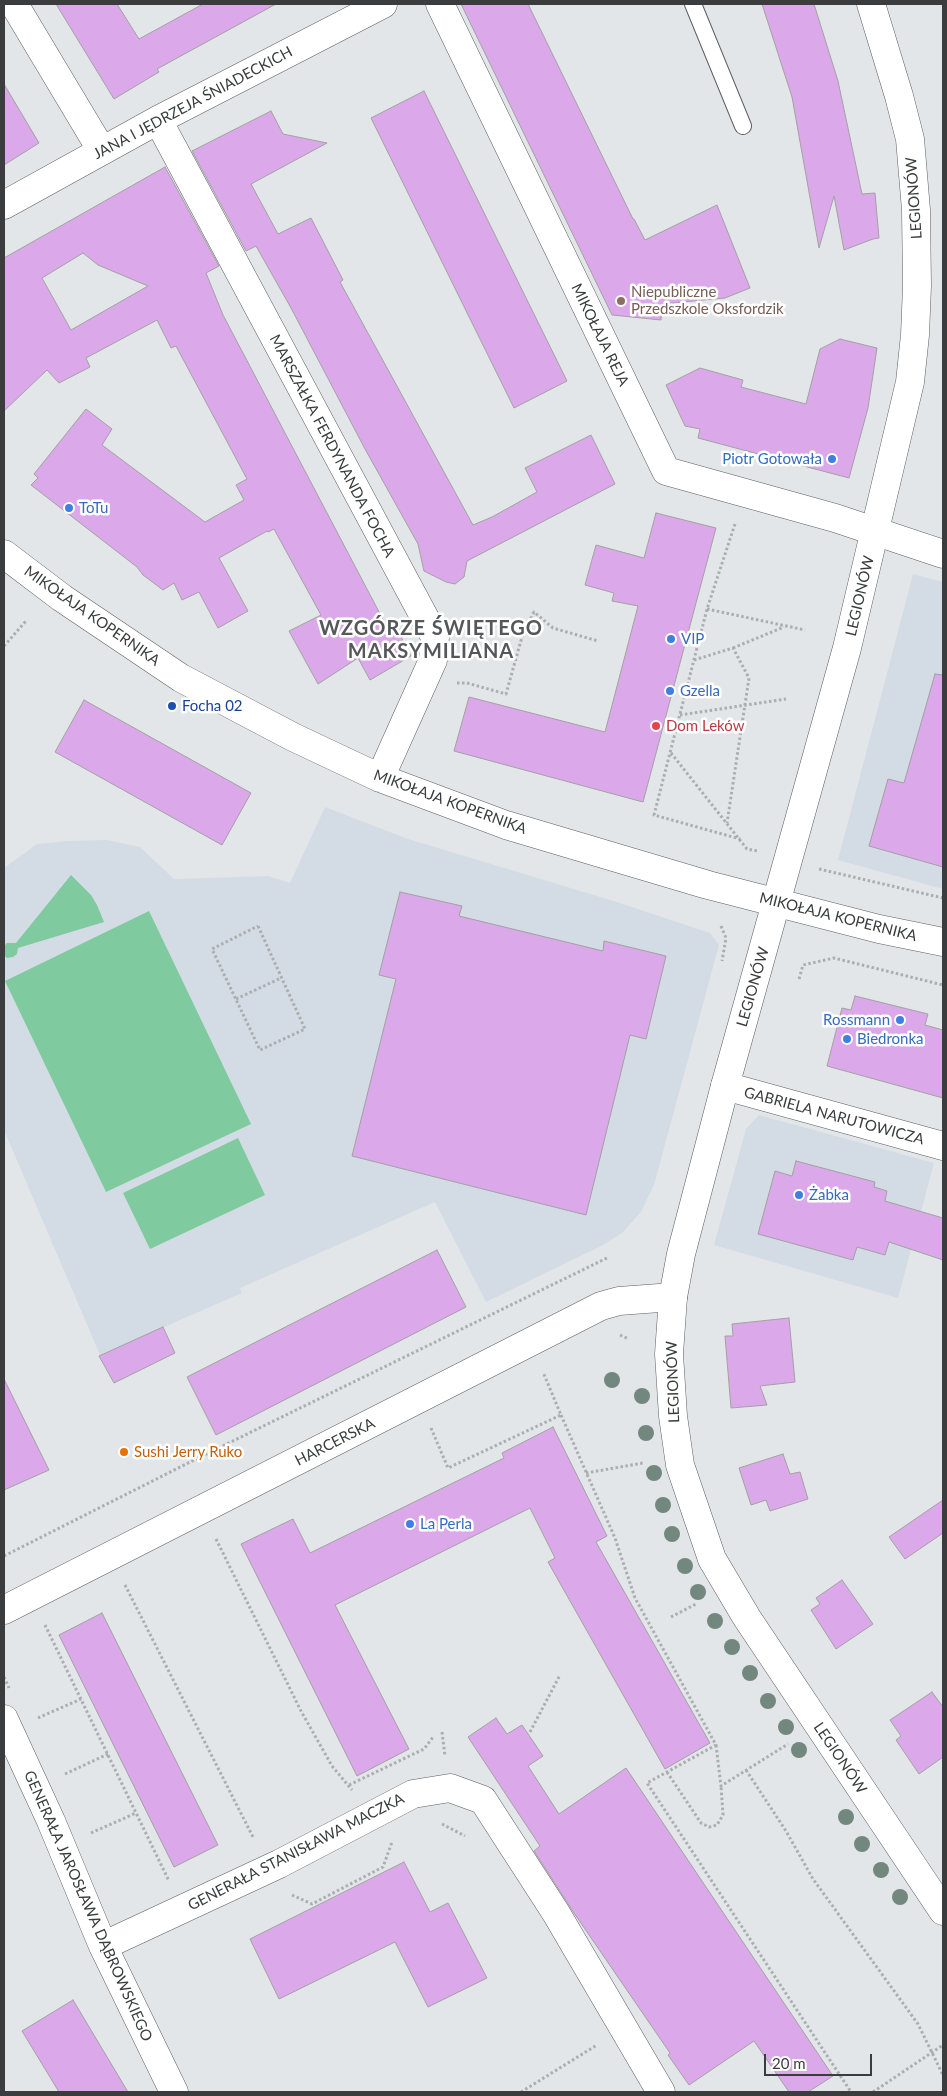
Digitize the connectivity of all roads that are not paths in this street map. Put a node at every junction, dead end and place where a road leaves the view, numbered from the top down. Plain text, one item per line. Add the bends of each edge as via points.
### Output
1 (14, 4) edge
2 (383, 4) edge
3 (440, 4) edge
4 (693, 4) edge
5 (871, 4) edge
6 (158, 120) junction
7 (743, 126) dead end
8 (102, 151) junction
9 (4, 205) edge
10 (875, 531) junction
11 (4, 554) edge
12 (943, 554) edge
13 (380, 778) junction
14 (777, 902) junction
15 (943, 942) edge
16 (725, 1086) junction
17 (943, 1146) edge
18 (673, 1297) junction
19 (4, 1610) edge
20 (4, 1719) edge
21 (943, 1911) edge
22 (103, 1946) junction
23 (174, 2092) edge
24 (661, 2092) edge

1 - 8 street
2 - 6 street, JANA I JĘDRZEJA ŚNIADECKICH
3 - 10 street, MIKOŁAJA REJA via 666,471
4 - 7 lane
5 - 10 street, LEGIONÓW via 910,138 916,210 917,286 910,382
6 - 8 street, JANA I JĘDRZEJA ŚNIADECKICH
6 - 13 street, MARSZAŁKA FERDYNANDA FOCHA via 435,637 433,660
8 - 9 street, JANA I JĘDRZEJA ŚNIADECKICH
10 - 12 street, MIKOŁAJA REJA
10 - 14 street, LEGIONÓW via 847,648
11 - 13 street, MIKOŁAJA KOPERNIKA via 62,598 181,678
13 - 14 street, MIKOŁAJA KOPERNIKA via 506,825 708,885
14 - 15 street, MIKOŁAJA KOPERNIKA
14 - 16 street, LEGIONÓW
16 - 17 street, GABRIELA NARUTOWICZA
16 - 18 street, LEGIONÓW via 681,1254
18 - 19 street, HARCERSKA via 619,1301 602,1306
18 - 21 street, LEGIONÓW via 669,1354 674,1426 680,1465 712,1560 747,1618
20 - 22 street, GENERAŁA JAROSŁAWA DĄBROWSKIEGO
22 - 23 street, GENERAŁA JAROSŁAWA DĄBROWSKIEGO
22 - 24 street, GENERAŁA STANISŁAWA MACZKA via 268,1869 413,1794 450,1788 482,1800 556,1913

